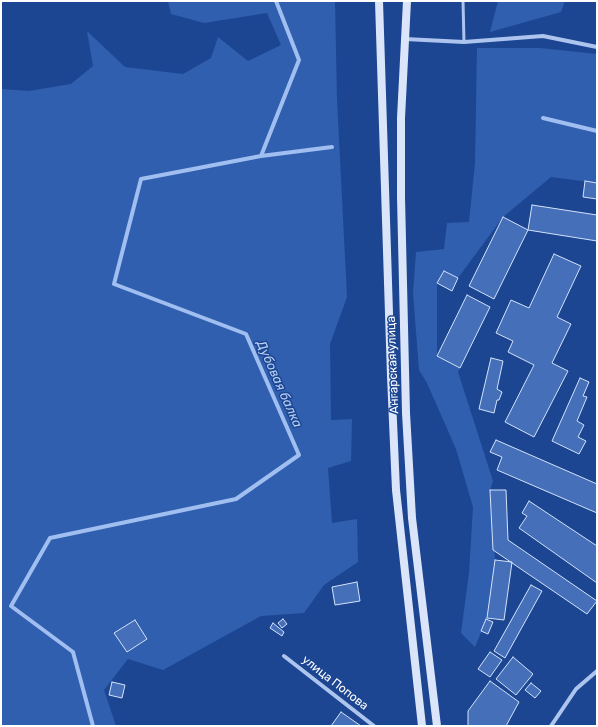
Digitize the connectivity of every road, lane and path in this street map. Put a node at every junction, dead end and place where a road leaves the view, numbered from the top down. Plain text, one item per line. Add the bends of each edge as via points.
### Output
1 (379, 1) edge
2 (407, 1) edge
3 (463, 1) edge
4 (405, 39) junction
5 (464, 42) junction
6 (597, 47) edge
7 (284, 656) dead end
8 (597, 671) edge
9 (374, 726) edge
10 (422, 726) edge
11 (437, 726) edge
12 (551, 726) edge

1 - 10 main road, Ангарская улица via 396,490
2 - 4 main road, Ангарская улица
3 - 5 lane
4 - 5 street
4 - 11 main road, Ангарская улица via 401,197 406,413 412,518
5 - 6 street via 544,36
7 - 9 street, улица Попова
8 - 12 street via 576,689

